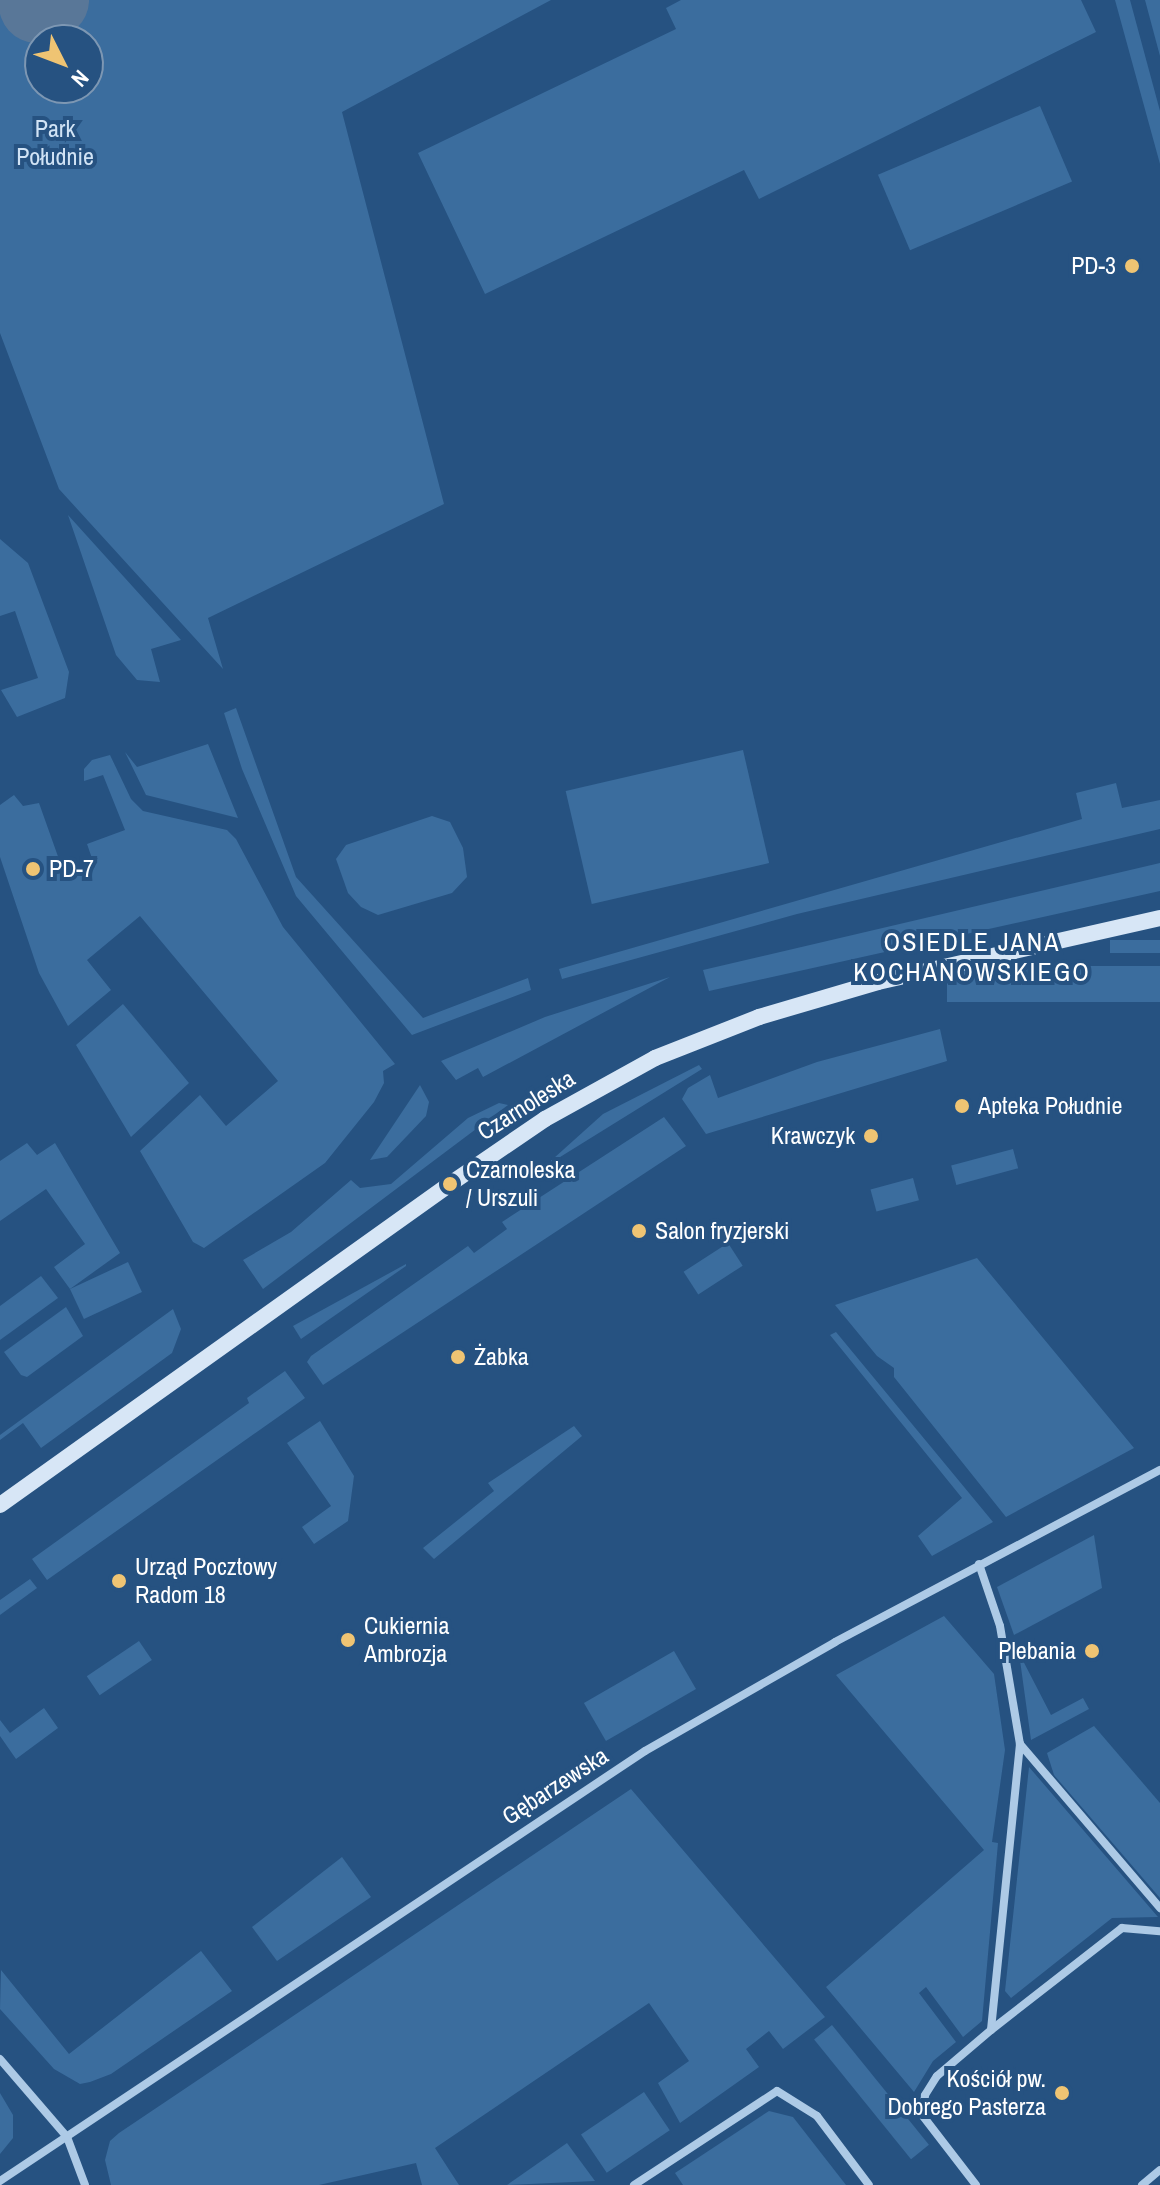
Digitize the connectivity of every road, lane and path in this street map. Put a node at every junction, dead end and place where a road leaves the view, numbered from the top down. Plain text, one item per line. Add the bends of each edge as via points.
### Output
1 (1160, 918) edge
2 (1160, 1470) edge
3 (0, 1505) edge
4 (979, 1564) junction
5 (1020, 1744) junction
6 (1160, 1908) edge
7 (1160, 1931) edge
8 (991, 2030) junction
9 (0, 2059) edge
10 (67, 2137) junction
11 (1160, 2170) edge
12 (0, 2181) edge
13 (85, 2185) edge
14 (634, 2185) edge
15 (869, 2185) edge
16 (976, 2185) edge
17 (1142, 2185) edge

1 - 3 street, Czarnoleska via 878,982 759,1017 655,1058 545,1119
2 - 4 street, Gębarzewska
4 - 5 street via 1000,1626
4 - 10 street, Gębarzewska via 645,1751
5 - 6 street
5 - 8 street
7 - 8 street via 1122,1928
8 - 16 street via 937,2076 925,2095 922,2115
9 - 10 street
10 - 12 street, Gębarzewska
10 - 13 street
11 - 17 street
14 - 15 street via 777,2091 804,2104

